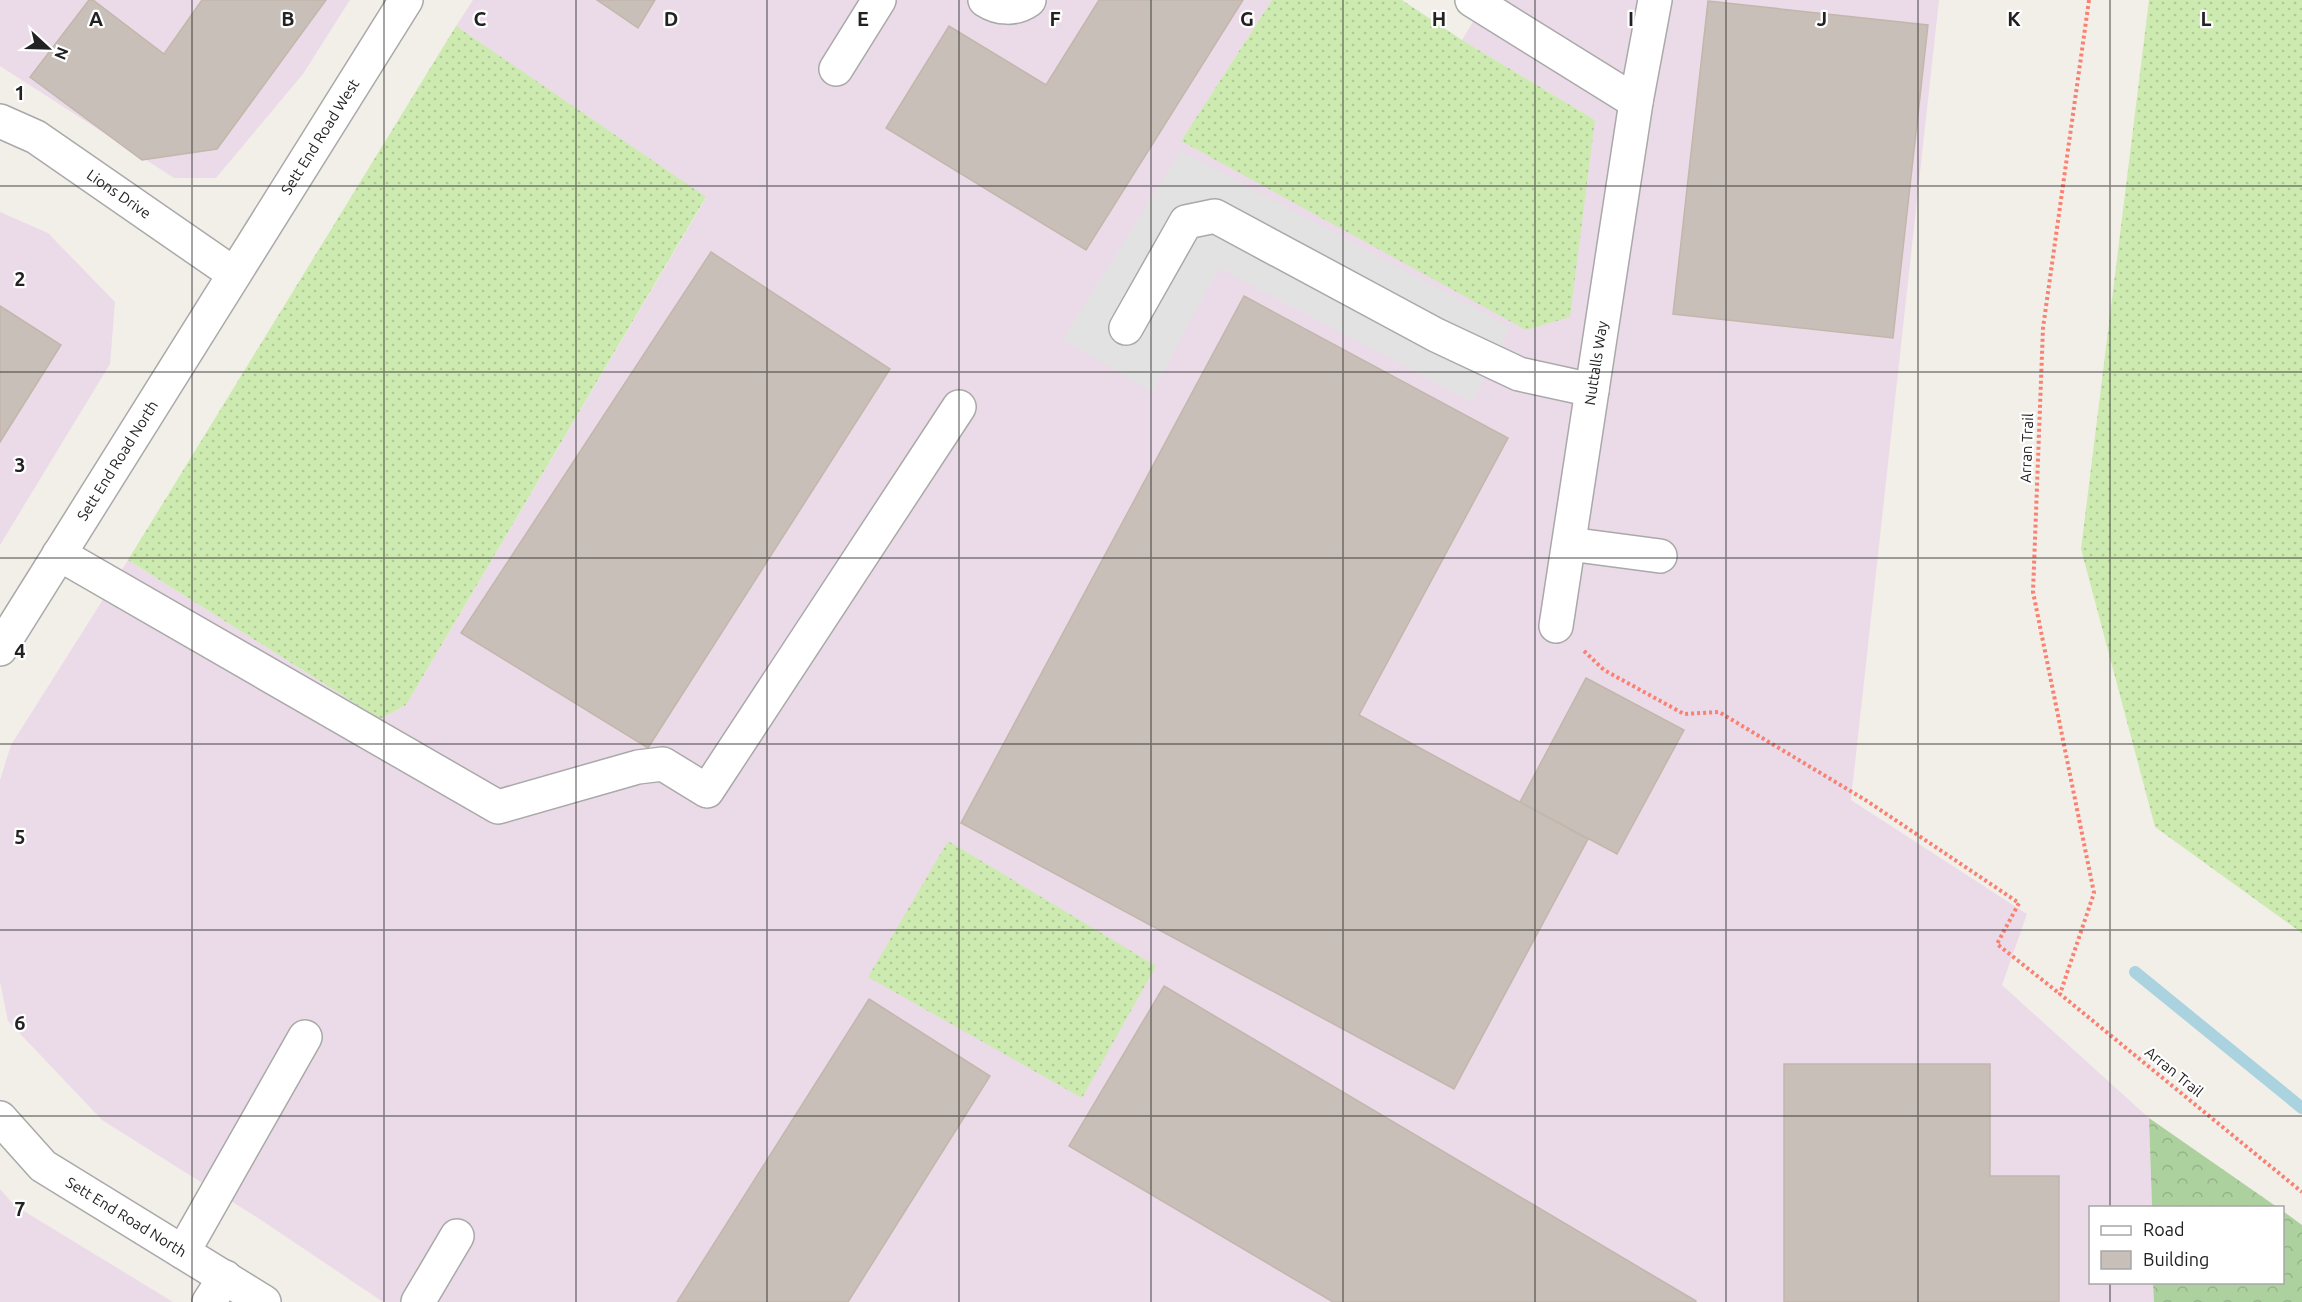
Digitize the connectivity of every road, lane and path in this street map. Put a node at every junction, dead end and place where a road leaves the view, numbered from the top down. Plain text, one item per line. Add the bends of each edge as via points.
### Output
1 (406, 0) edge
2 (879, 0) edge
3 (985, 0) edge
4 (1029, 0) edge
5 (1472, 0) edge
6 (1655, 0) edge
7 (2089, 0) edge
8 (836, 69) dead end
9 (1636, 102) junction
10 (0, 120) edge
11 (234, 274) junction
12 (1126, 328) dead end
13 (1592, 390) junction
14 (959, 407) dead end
15 (1569, 544) junction
16 (59, 554) junction
17 (1660, 556) dead end
18 (1557, 626) joint
19 (0, 649) edge
20 (2060, 994) junction
21 (305, 1036) dead end
22 (0, 1118) edge
23 (2302, 1192) edge
24 (458, 1236) dead end
25 (183, 1252) junction
26 (217, 1290) edge
27 (264, 1302) edge
28 (418, 1302) edge

1 - 11 street, Sett End Road West
2 - 8 street
3 - 4 street via 995,7 1020,7
5 - 9 street
6 - 9 street, Nuttalls Way
7 - 20 path, Arran Trail via 2043,328 2033,592 2094,893
9 - 13 street, Nuttalls Way
10 - 11 street, Lions Drive via 36,137
11 - 16 street, Sett End Road North
12 - 13 street via 1186,222 1215,216 1436,335 1519,374
13 - 15 street, Nuttalls Way
14 - 16 street via 707,791 663,764 638,767 498,807
15 - 17 street
15 - 18 street, Nuttalls Way
16 - 19 street, Sett End Road North
18 - 20 path, Arran Trail via 1604,670 1683,714 1719,712 1867,801 2019,903 1996,944
20 - 23 path, Arran Trail
21 - 25 street
22 - 25 street, Sett End Road North via 43,1166
24 - 28 street
25 - 26 street, Sett End Road North
26 - 27 street, Sett End Road North

